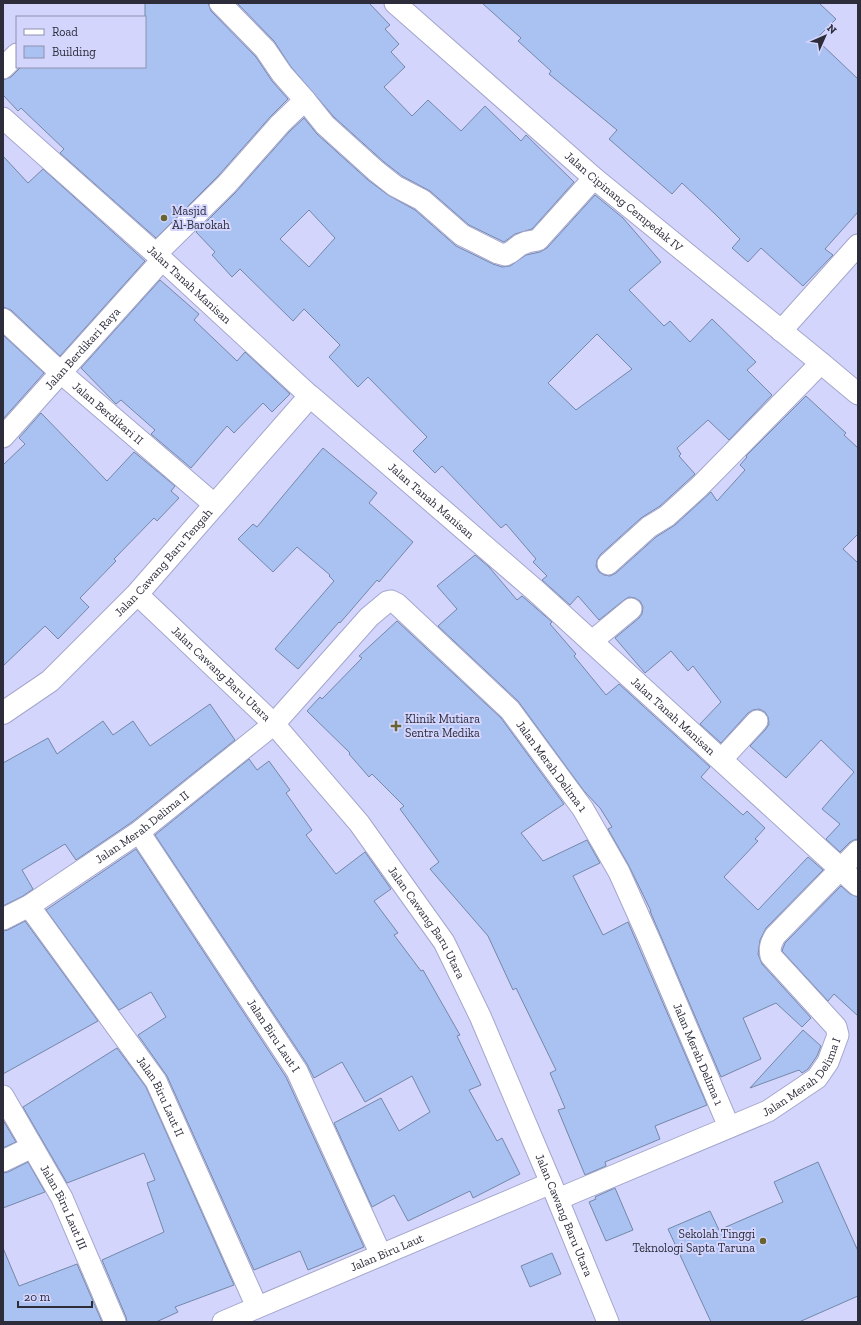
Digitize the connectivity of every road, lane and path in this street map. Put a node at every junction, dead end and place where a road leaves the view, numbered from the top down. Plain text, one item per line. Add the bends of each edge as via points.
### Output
1 (220, 3) edge
2 (395, 3) edge
3 (16, 55) edge
4 (3, 68) edge
5 (305, 100) junction
6 (3, 118) edge
7 (594, 178) junction
8 (858, 245) edge
9 (159, 257) junction
10 (3, 319) edge
11 (781, 331) junction
12 (821, 363) junction
13 (60, 372) junction
14 (858, 394) edge
15 (310, 396) junction
16 (3, 437) edge
17 (215, 505) junction
18 (608, 564) dead end
19 (137, 594) junction
20 (631, 609) dead end
21 (591, 642) junction
22 (3, 713) edge
23 (757, 721) dead end
24 (274, 724) junction
25 (721, 760) junction
26 (139, 832) junction
27 (858, 851) edge
28 (840, 870) junction
29 (858, 885) edge
30 (29, 906) junction
31 (3, 919) edge
32 (3, 1096) edge
33 (729, 1128) junction
34 (32, 1147) junction
35 (3, 1161) edge
36 (555, 1191) junction
37 (381, 1255) junction
38 (257, 1307) junction
39 (115, 1322) edge
40 (223, 1322) edge
41 (608, 1322) edge

1 - 5 street via 265,49 282,74
2 - 7 street, Jalan Cipinang Cempedak IV
3 - 4 street
5 - 7 street via 325,125 391,182 422,200 462,235 505,255 520,245 538,240
5 - 9 street, Jalan Berdikari Raya
6 - 9 street, Jalan Tanah Manisan
7 - 11 street, Jalan Cipinang Cempedak IV
8 - 11 street
9 - 13 street, Jalan Berdikari Raya
9 - 15 street, Jalan Tanah Manisan
10 - 13 street, Jalan Berdikari II
11 - 12 street, Jalan Cipinang Cempedak IV
12 - 14 street, Jalan Cipinang Cempedak IV
12 - 18 street via 699,487
13 - 16 street, Jalan Berdikari Raya
13 - 17 street, Jalan Berdikari II
15 - 17 street, Jalan Cawang Baru Tengah
15 - 21 street, Jalan Tanah Manisan via 536,591
17 - 19 street, Jalan Cawang Baru Tengah
19 - 22 street, Jalan Cawang Baru Tengah via 50,681
19 - 24 street, Jalan Cawang Baru Utara
20 - 21 street
21 - 25 street, Jalan Tanah Manisan
23 - 25 street
24 - 26 street, Jalan Merah Delima II
24 - 33 street, Jalan Merah Delima 1 via 368,617 387,602 397,604 510,710 584,809 619,872
24 - 36 street, Jalan Cawang Baru Utara via 359,823 444,942 480,1016
25 - 28 street, Jalan Tanah Manisan
26 - 30 street, Jalan Merah Delima II
26 - 37 street, Jalan Biru Laut I via 297,1071
27 - 28 street, Jalan Merah Delima I
28 - 29 street, Jalan Tanah Manisan
28 - 33 street, Jalan Merah Delima I via 770,944 771,956 836,1027 838,1035 828,1062 817,1078 768,1111
30 - 31 street, Jalan Merah Delima II
30 - 38 street, Jalan Biru Laut II via 156,1081
32 - 34 street, Jalan Biru Laut III
33 - 36 street, Jalan Merah Delima I
34 - 35 street
34 - 39 street, Jalan Biru Laut III via 62,1198
36 - 37 street, Jalan Biru Laut
36 - 41 street, Jalan Cawang Baru Utara
37 - 38 street, Jalan Biru Laut
38 - 40 street, Jalan Biru Laut

